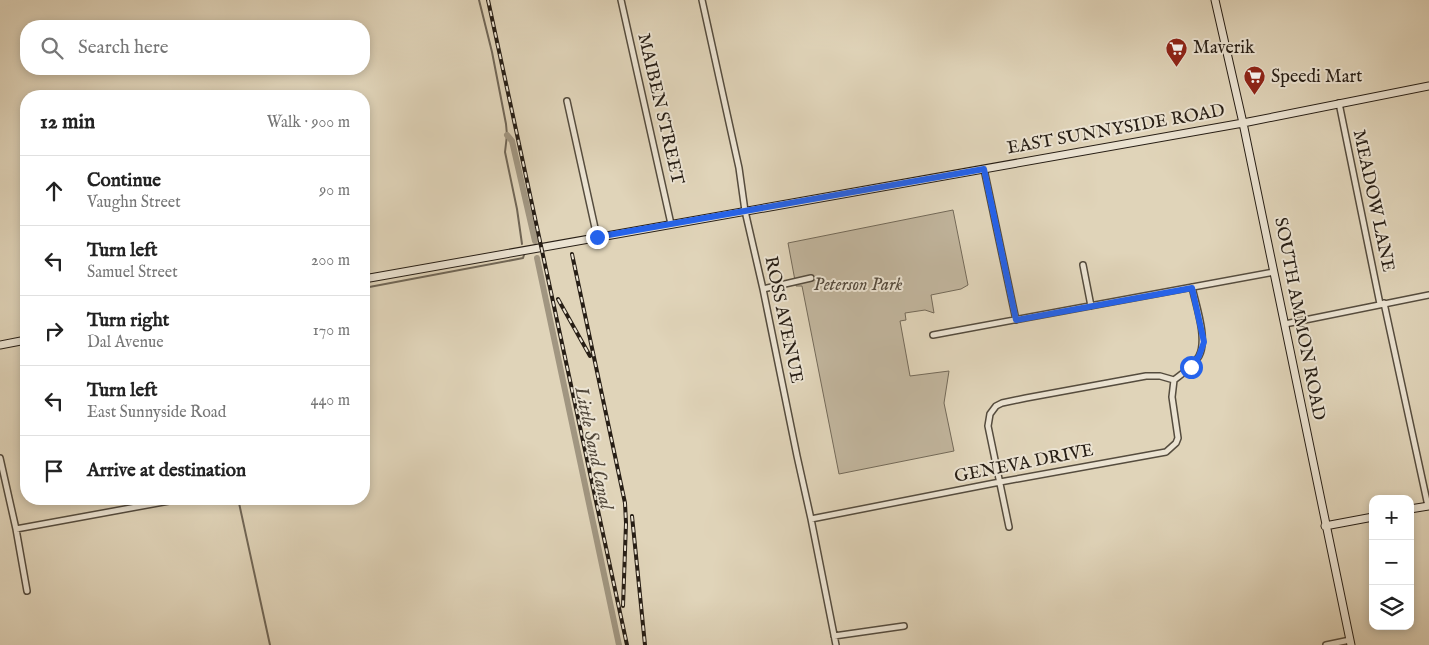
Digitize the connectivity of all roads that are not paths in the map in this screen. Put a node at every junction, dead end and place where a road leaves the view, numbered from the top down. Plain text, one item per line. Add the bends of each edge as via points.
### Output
1 (621, 0) edge
2 (702, 0) edge
3 (1215, 0) edge
4 (1429, 86) edge
5 (567, 101) dead end
6 (1339, 104) junction
7 (1244, 123) junction
8 (984, 169) junction
9 (745, 211) junction
10 (671, 224) junction
11 (597, 237) junction
12 (1083, 265) dead end
13 (1274, 272) junction
14 (370, 278) edge
15 (810, 278) dead end
16 (1192, 288) junction
17 (763, 289) junction
18 (1429, 295) edge
19 (1382, 303) junction
20 (1091, 306) junction
21 (1016, 320) junction
22 (1285, 324) junction
23 (933, 335) dead end
24 (20, 341) edge
25 (0, 345) edge
26 (1174, 380) junction
27 (0, 458) edge
28 (1000, 482) junction
29 (147, 505) edge
30 (1429, 506) edge
31 (1414, 508) edge
32 (1369, 518) edge
33 (811, 519) junction
34 (1326, 526) junction
35 (1009, 527) dead end
36 (16, 529) junction
37 (27, 591) dead end
38 (904, 626) dead end
39 (834, 636) junction
40 (1351, 642) edge
41 (836, 645) edge
42 (1326, 645) edge

1 - 10 street, MAIBEN STREET
2 - 9 street, ROSS AVENUE via 739,168
3 - 7 main road, SOUTH AMMON ROAD
4 - 6 main road, EAST SUNNYSIDE ROAD
5 - 11 street
6 - 7 main road, EAST SUNNYSIDE ROAD
6 - 19 street, MEADOW LANE
7 - 8 main road, EAST SUNNYSIDE ROAD
7 - 13 main road, SOUTH AMMON ROAD
8 - 9 main road, EAST SUNNYSIDE ROAD
8 - 21 street
9 - 10 main road, EAST SUNNYSIDE ROAD
9 - 17 street, ROSS AVENUE
10 - 11 main road, EAST SUNNYSIDE ROAD
11 - 14 main road, EAST SUNNYSIDE ROAD
12 - 20 street
13 - 16 street
13 - 22 main road, SOUTH AMMON ROAD
15 - 17 street
16 - 20 street
16 - 26 street via 1204,342 1191,367
17 - 33 street, ROSS AVENUE
18 - 19 street
19 - 22 street
19 - 30 street, MEADOW LANE
20 - 21 street
21 - 23 street
22 - 34 main road, SOUTH AMMON ROAD
24 - 25 main road
26 - 28 street, GENEVA DRIVE via 1172,397 1178,438 1166,452
26 - 28 street via 1146,376 996,406 990,414 988,426
27 - 36 street
28 - 33 street, GENEVA DRIVE
28 - 35 street
29 - 36 street
30 - 31 main road
32 - 34 main road
33 - 39 street, ROSS AVENUE
34 - 40 main road, SOUTH AMMON ROAD
36 - 37 street
38 - 39 street
39 - 41 street, ROSS AVENUE
40 - 42 street

